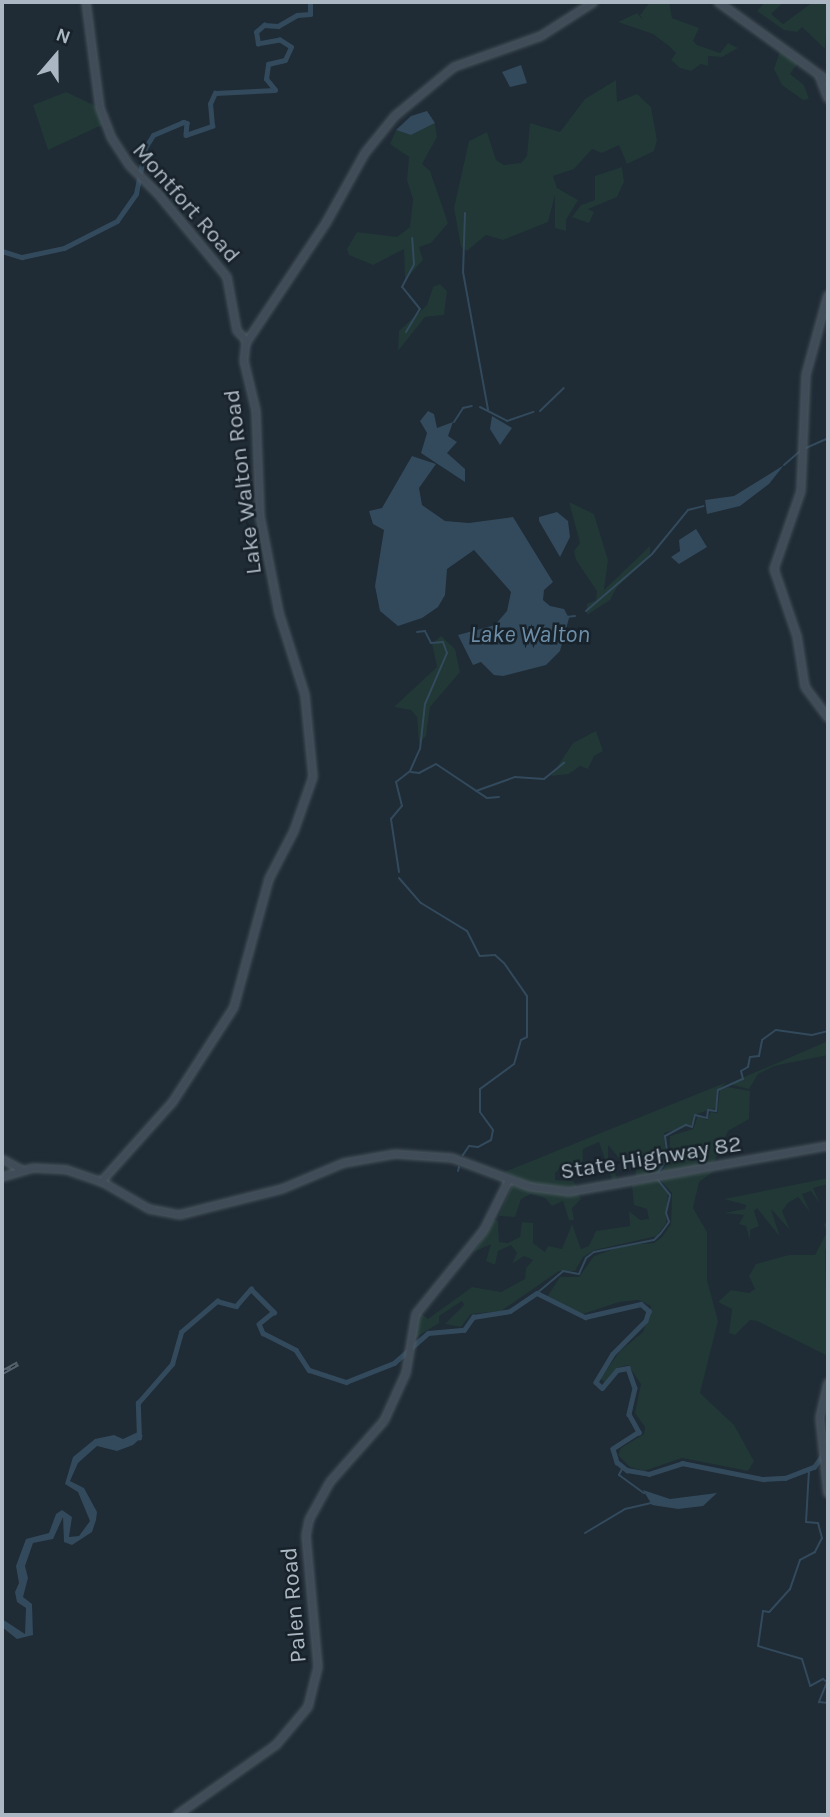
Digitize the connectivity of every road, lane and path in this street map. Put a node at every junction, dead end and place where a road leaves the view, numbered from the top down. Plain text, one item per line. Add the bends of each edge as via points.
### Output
1 (86, 2) edge
2 (594, 2) edge
3 (718, 2) edge
4 (818, 74) junction
5 (828, 81) edge
6 (828, 91) edge
7 (828, 98) edge
8 (828, 295) edge
9 (247, 341) junction
10 (828, 718) edge
11 (828, 1146) edge
12 (2, 1159) edge
13 (22, 1170) junction
14 (499, 1175) junction
15 (2, 1177) edge
16 (509, 1180) junction
17 (101, 1182) junction
18 (503, 1191) junction
19 (828, 1383) edge
20 (828, 1494) edge
21 (177, 1815) edge

1 - 9 street, Montfort Road via 100,108 117,149 228,277 237,331
2 - 9 street via 541,36 454,67 395,116 365,153 326,223
3 - 4 street
4 - 5 street
4 - 7 street
6 - 7 street
8 - 10 street via 806,375 799,500 776,555 774,572 797,636 804,687
9 - 17 street, Lake Walton Road via 244,357 256,411 260,516 279,614 304,695 313,777 294,831 269,879 234,1007 172,1103
11 - 16 street, State Highway 82 via 558,1192
12 - 13 street
13 - 15 street, State Highway 82
13 - 17 street, State Highway 82 via 55,1168
14 - 16 street, State Highway 82
14 - 17 street, State Highway 82 via 452,1158 395,1154 344,1163 282,1189 179,1215 149,1209
14 - 18 street
16 - 18 street, Palen Road
18 - 21 street, Palen Road via 484,1230 419,1308 407,1361 384,1421 330,1482 307,1525 318,1667 308,1707 276,1745
19 - 20 street via 820,1418

